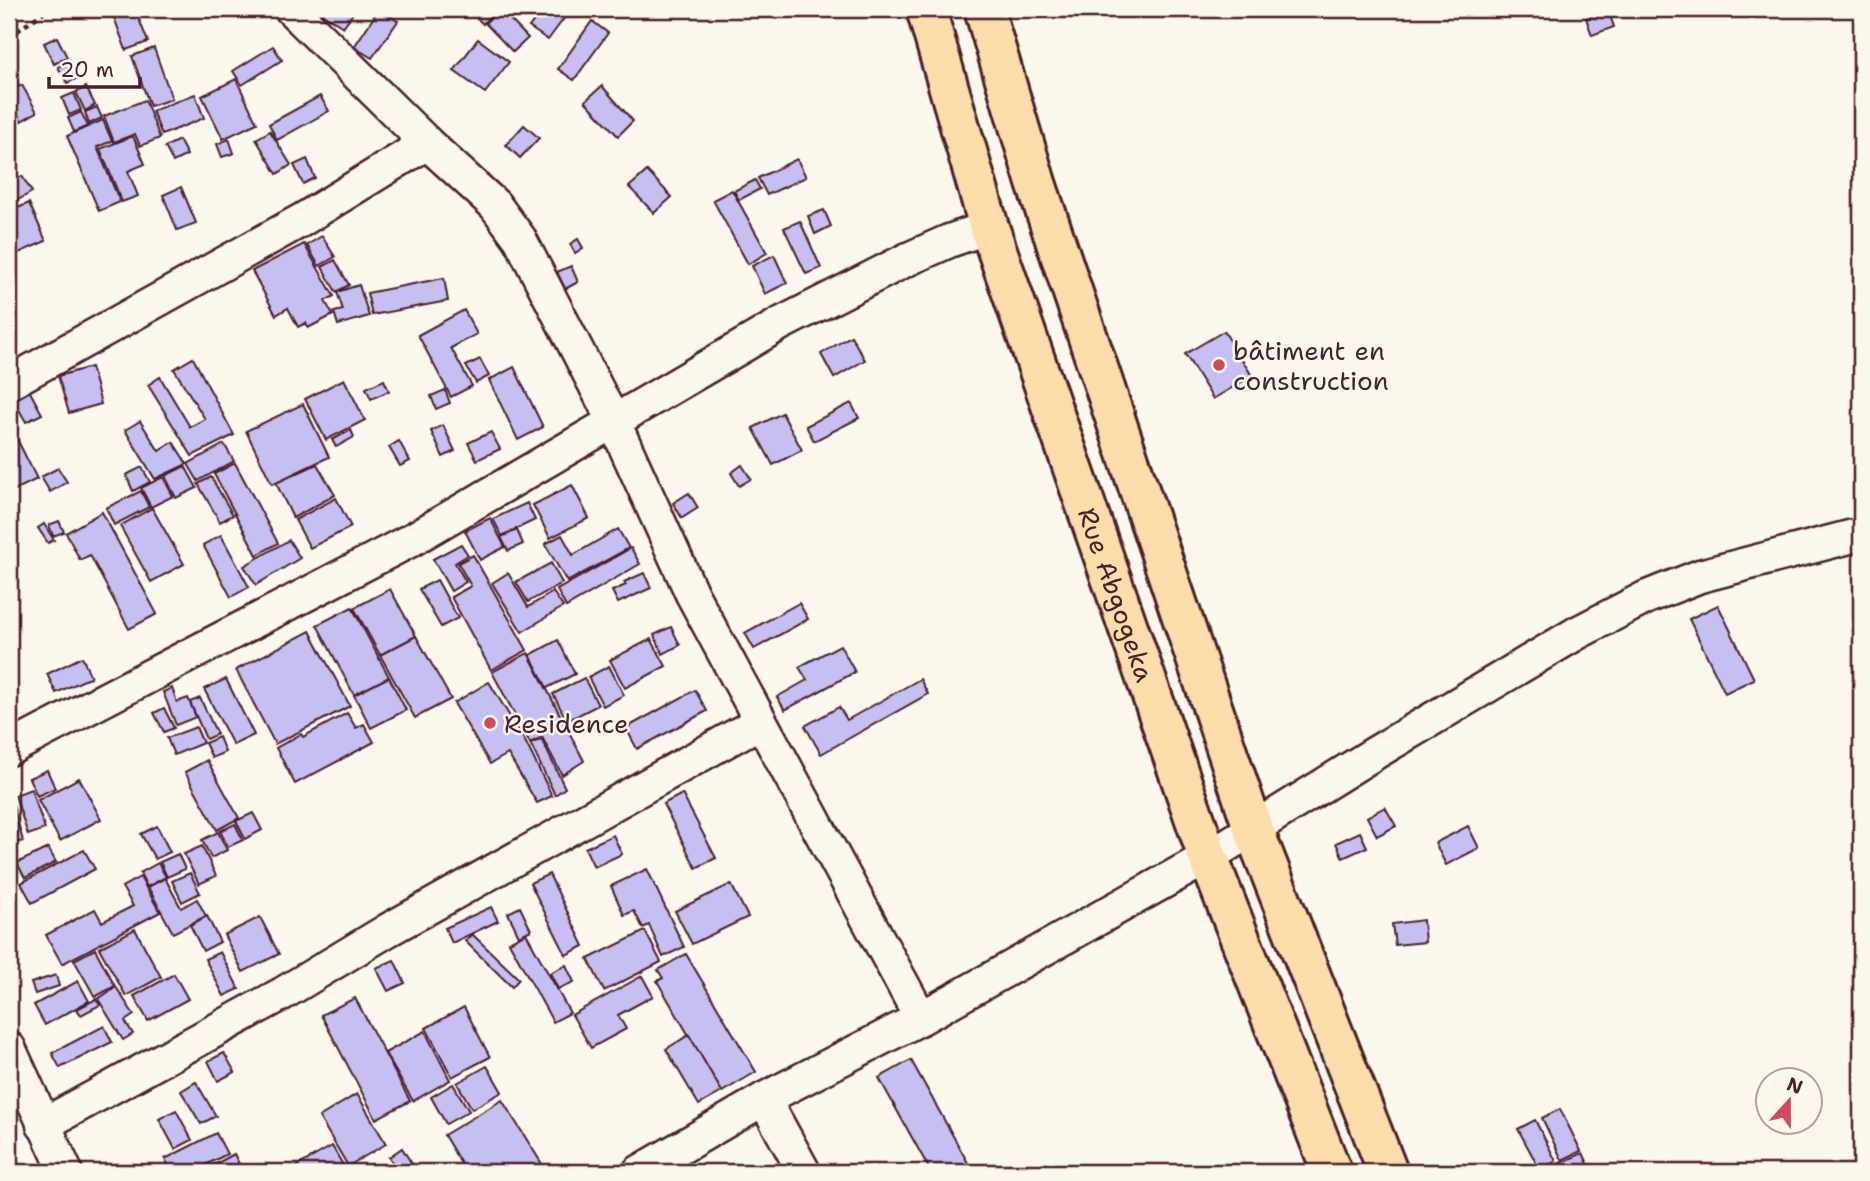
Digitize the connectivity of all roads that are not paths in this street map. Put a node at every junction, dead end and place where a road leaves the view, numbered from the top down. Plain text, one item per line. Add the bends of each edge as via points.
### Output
1 (291, 9) edge
2 (926, 9) edge
3 (984, 9) edge
4 (427, 143) junction
5 (989, 227) junction
6 (9, 383) edge
7 (614, 422) junction
8 (1861, 534) edge
9 (760, 722) junction
10 (9, 749) edge
11 (1253, 828) junction
12 (1208, 857) junction
13 (921, 1018) junction
14 (9, 1048) edge
15 (764, 1099) junction
16 (43, 1125) junction
17 (66, 1172) edge
18 (639, 1172) edge
19 (804, 1172) edge
20 (1332, 1172) edge
21 (1388, 1172) edge

1 - 4 street
2 - 5 main road, Rue Abgogeka
3 - 11 main road, Rue Abgogeka via 1036,183
4 - 6 street via 302,220
4 - 7 street via 495,205 520,239
5 - 7 street via 906,260 780,324
5 - 12 main road, Rue Abgogeka
7 - 9 street via 692,594
7 - 10 street via 413,538
8 - 11 street via 1700,576 1647,597 1577,633
9 - 13 street
9 - 16 street
11 - 12 street
11 - 21 main road, Rue Abgogeka
12 - 13 street
12 - 20 main road, Rue Abgogeka
13 - 15 street
14 - 16 street
15 - 18 street
15 - 19 street
16 - 17 street

